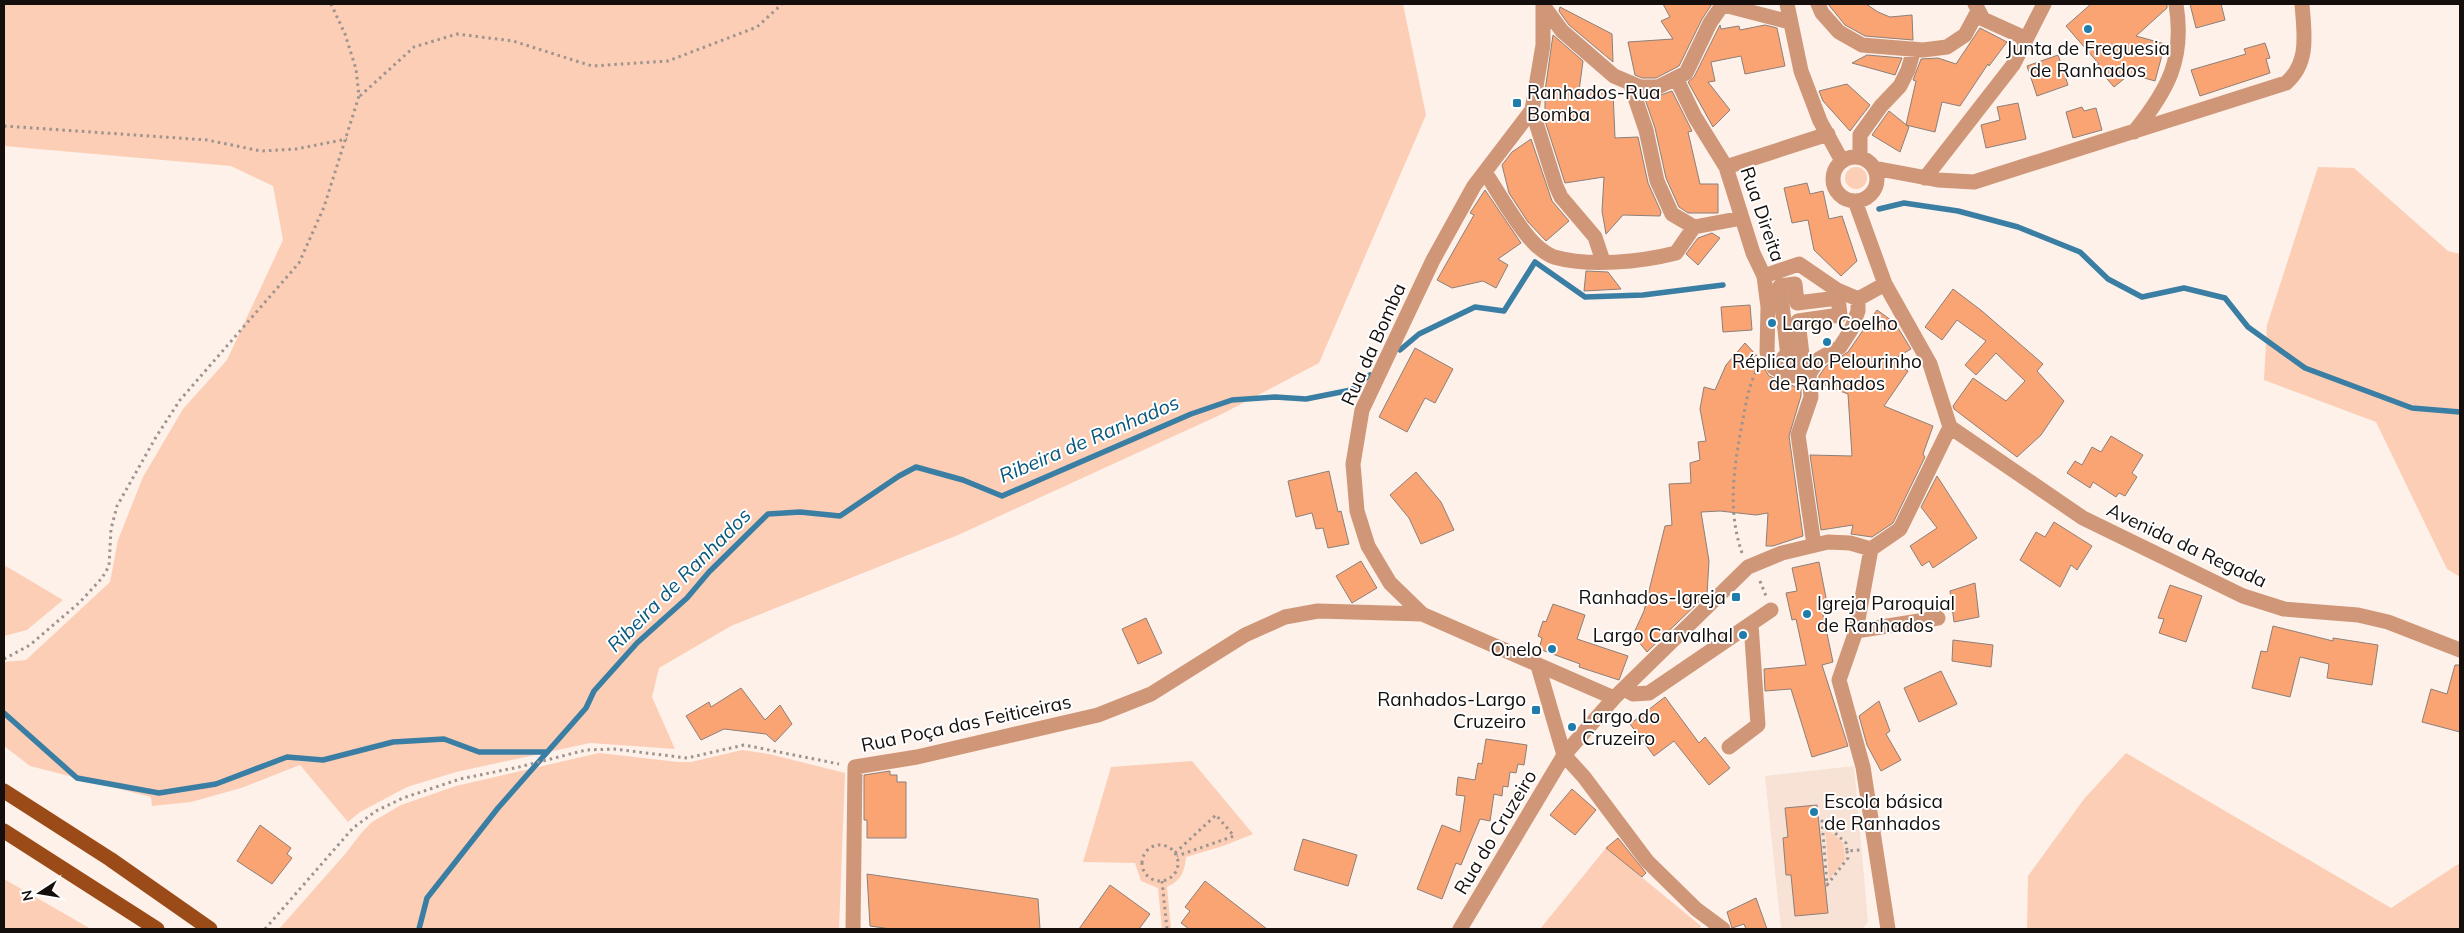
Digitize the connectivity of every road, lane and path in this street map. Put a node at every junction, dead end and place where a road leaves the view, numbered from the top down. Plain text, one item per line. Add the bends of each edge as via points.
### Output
1 (331, 4) edge
2 (782, 4) edge
3 (1786, 4) edge
4 (1818, 4) edge
5 (2044, 4) edge
6 (2176, 4) edge
7 (2302, 4) edge
8 (1724, 5) edge
9 (1544, 6) edge
10 (1977, 7) edge
11 (1790, 22) junction
12 (2025, 38) junction
13 (1914, 49) junction
14 (1676, 78) junction
15 (1630, 83) junction
16 (359, 96) junction
17 (1532, 110) junction
18 (4, 126) edge
19 (2134, 132) junction
20 (1828, 134) junction
21 (347, 139) junction
22 (1860, 157) junction
23 (1842, 161) junction
24 (1726, 167) junction
25 (1874, 168) junction
26 (1485, 172) junction
27 (1925, 178) junction
28 (1855, 201) junction
29 (1742, 218) junction
30 (1694, 227) junction
31 (1603, 261) junction
32 (1764, 276) junction
33 (1885, 284) junction
34 (1858, 299) junction
35 (1767, 352) junction
36 (1807, 372) junction
37 (1950, 426) junction
38 (1814, 545) junction
39 (1871, 550) junction
40 (1751, 566) junction
41 (1771, 610) joint
42 (1422, 614) junction
43 (1938, 618) dead end
44 (1751, 624) junction
45 (1856, 631) junction
46 (2460, 650) edge
47 (4, 659) edge
48 (1538, 666) junction
49 (1619, 694) junction
50 (1729, 747) dead end
51 (1564, 755) junction
52 (855, 767) junction
53 (4, 791) edge
54 (4, 831) edge
55 (1823, 853) joint
56 (1176, 854) junction
57 (1162, 881) junction
58 (157, 929) edge
59 (210, 929) edge
60 (265, 929) edge
61 (853, 929) edge
62 (1167, 929) edge
63 (1460, 929) edge
64 (1723, 929) edge
65 (1888, 929) edge

1 - 16 path via 356,69
2 - 16 path via 757,27 668,60 592,66 514,41 458,34 414,47
3 - 11 street
4 - 13 street via 1822,14 1839,32 1862,45
5 - 12 street
6 - 19 street via 2178,47 2169,82
7 - 19 street via 2303,61 2286,83
8 - 11 street
8 - 14 street via 1710,23 1686,73
9 - 15 street via 1562,31 1614,76
9 - 17 street, Rua da Bomba via 1543,45
10 - 12 street via 1983,19
10 - 13 street via 1965,35 1947,47
11 - 20 street via 1801,71
12 - 27 street via 2013,65
13 - 22 street via 1900,86 1860,135
14 - 15 street via 1658,87 1640,87
14 - 24 street, Rua Direita via 1695,117
15 - 30 street via 1646,130 1657,181 1672,214
16 - 21 path
17 - 26 street, Rua da Bomba
17 - 31 street via 1556,186 1596,237
18 - 21 path via 207,140 260,151 296,150
19 - 27 street via 1974,182
20 - 23 street
20 - 24 street
21 - 47 path via 324,207 299,263 180,400 133,477 117,506 111,529 109,566 102,578 80,602 30,645
22 - 23 street
22 - 25 street
23 - 28 street via 1834,172 1834,186 1842,196
24 - 29 street, Rua Direita
25 - 27 street
25 - 28 street via 1877,175 1874,190 1869,196
26 - 31 street via 1532,242 1552,257
26 - 42 street, Rua da Bomba via 1434,260 1362,410 1354,464 1357,511 1368,546 1390,584
28 - 33 street
29 - 30 street
29 - 32 street, Rua Direita
30 - 31 street via 1676,253 1632,261
32 - 34 street via 1799,264 1837,290
32 - 35 street, Rua Direita via 1768,307
33 - 34 street
33 - 37 street via 1930,364
34 - 36 street via 1858,311 1851,330 1840,346 1819,359
35 - 36 street via 1774,368 1790,376
35 - 40 path via 1757,367 1746,397 1731,494 1735,529
36 - 36 street via 1798,321 1840,315 1838,298 1797,303 1795,284 1780,286 1788,357 1784,357 1786,372
36 - 38 street via 1811,397 1798,435
37 - 39 street via 1900,529
37 - 46 street, Avenida da Regada via 2083,518 2243,596 2284,609 2380,620
38 - 39 street via 1842,542
38 - 40 street via 1782,553
39 - 45 street
40 - 41 path
40 - 49 street, Rua do Cruzeiro
41 - 44 street, Rua da Bomba
42 - 48 street, Rua da Bomba
42 - 52 street, Rua Poça das Feiticeiras via 1318,611 1285,617 1245,635 1151,694 1098,715 917,757
43 - 45 street
44 - 49 street, Rua da Bomba via 1648,693
44 - 50 street via 1758,725
45 - 65 street via 1839,680 1863,767
48 - 49 street, Rua da Bomba
48 - 51 street
49 - 51 street, Rua do Cruzeiro
51 - 63 street, Rua do Cruzeiro
51 - 64 street via 1647,861 1696,910
52 - 60 path, Rua Poça das Feiticeiras via 744,745 687,758 614,749 586,750 460,779 403,798 376,811 353,828
52 - 61 street
53 - 59 main road via 110,859
54 - 58 main road
55 - 55 path via 1822,821 1846,843 1849,851 1848,858 1827,885
56 - 56 path via 1234,836 1216,815
56 - 57 path via 1176,871 1168,880
56 - 57 path via 1160,845 1145,853 1142,864 1146,875
57 - 62 path

